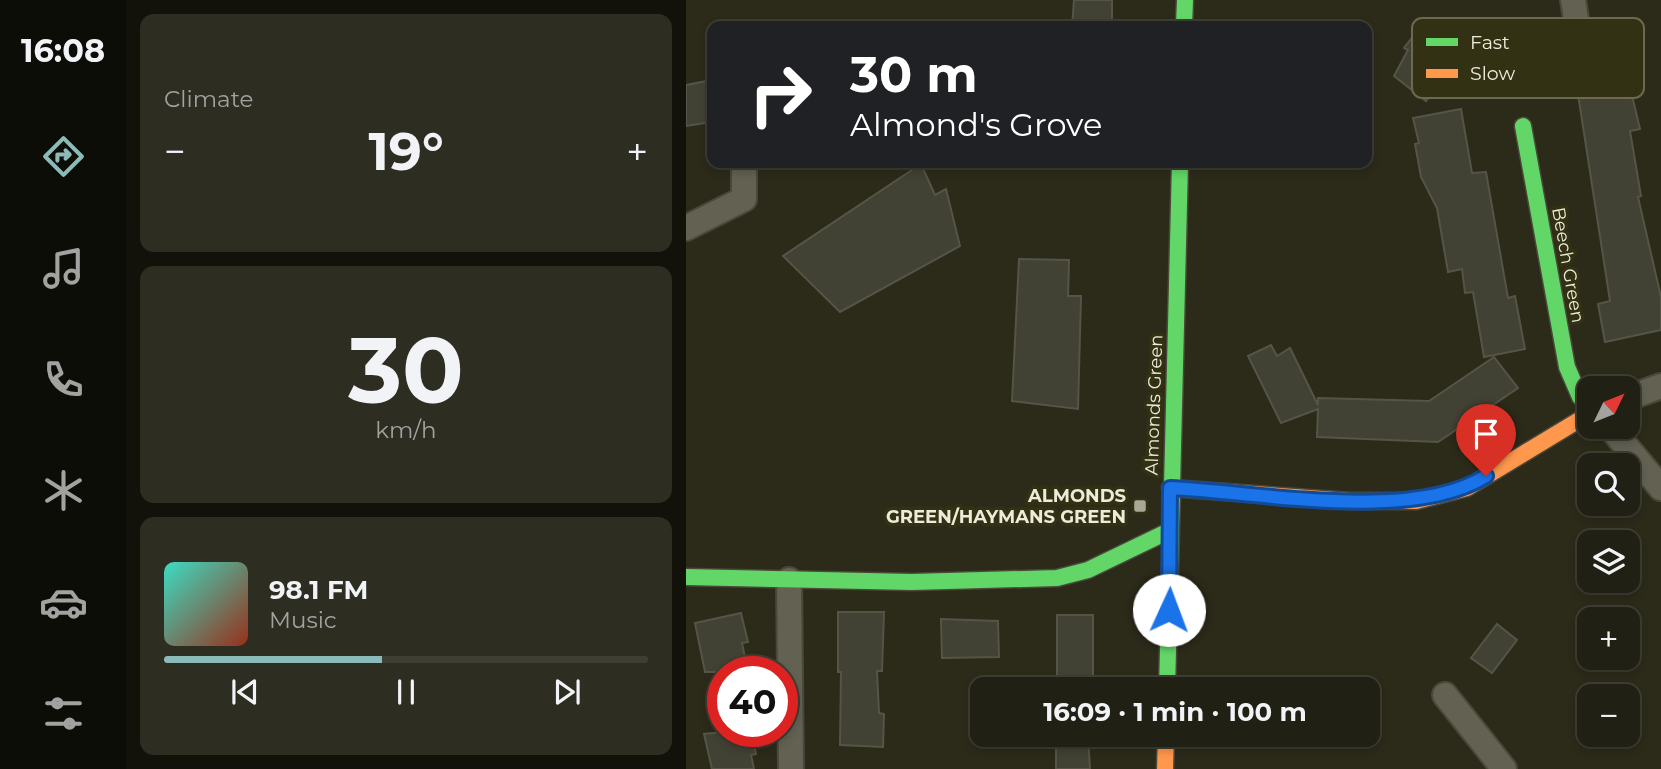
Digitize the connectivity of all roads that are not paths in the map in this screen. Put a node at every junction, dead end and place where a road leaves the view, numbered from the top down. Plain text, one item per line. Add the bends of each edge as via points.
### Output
1 (1185, 0) edge
2 (1184, 21) edge
3 (1523, 125) dead end
4 (744, 168) edge
5 (1180, 168) edge
6 (686, 228) edge
7 (1661, 386) edge
8 (1577, 390) edge
9 (1640, 394) edge
10 (1577, 421) edge
11 (1620, 439) edge
12 (1170, 488) junction
13 (1661, 488) edge
14 (1171, 530) junction
15 (686, 577) edge
16 (789, 580) junction
17 (1167, 677) edge
18 (1445, 695) dead end
19 (1166, 747) edge
20 (791, 769) edge
21 (1165, 769) edge
22 (1504, 769) edge

1 - 2 street
3 - 8 street, Beech Green via 1567,366
4 - 6 street via 744,198
5 - 12 street, Almonds Green
7 - 9 street
10 - 12 street via 1467,488 1416,501
11 - 13 street
12 - 14 street, Almonds Green
14 - 16 street via 1088,570 1057,578
14 - 17 street, Almonds Green
15 - 16 street
16 - 20 street
18 - 22 street
19 - 21 street

